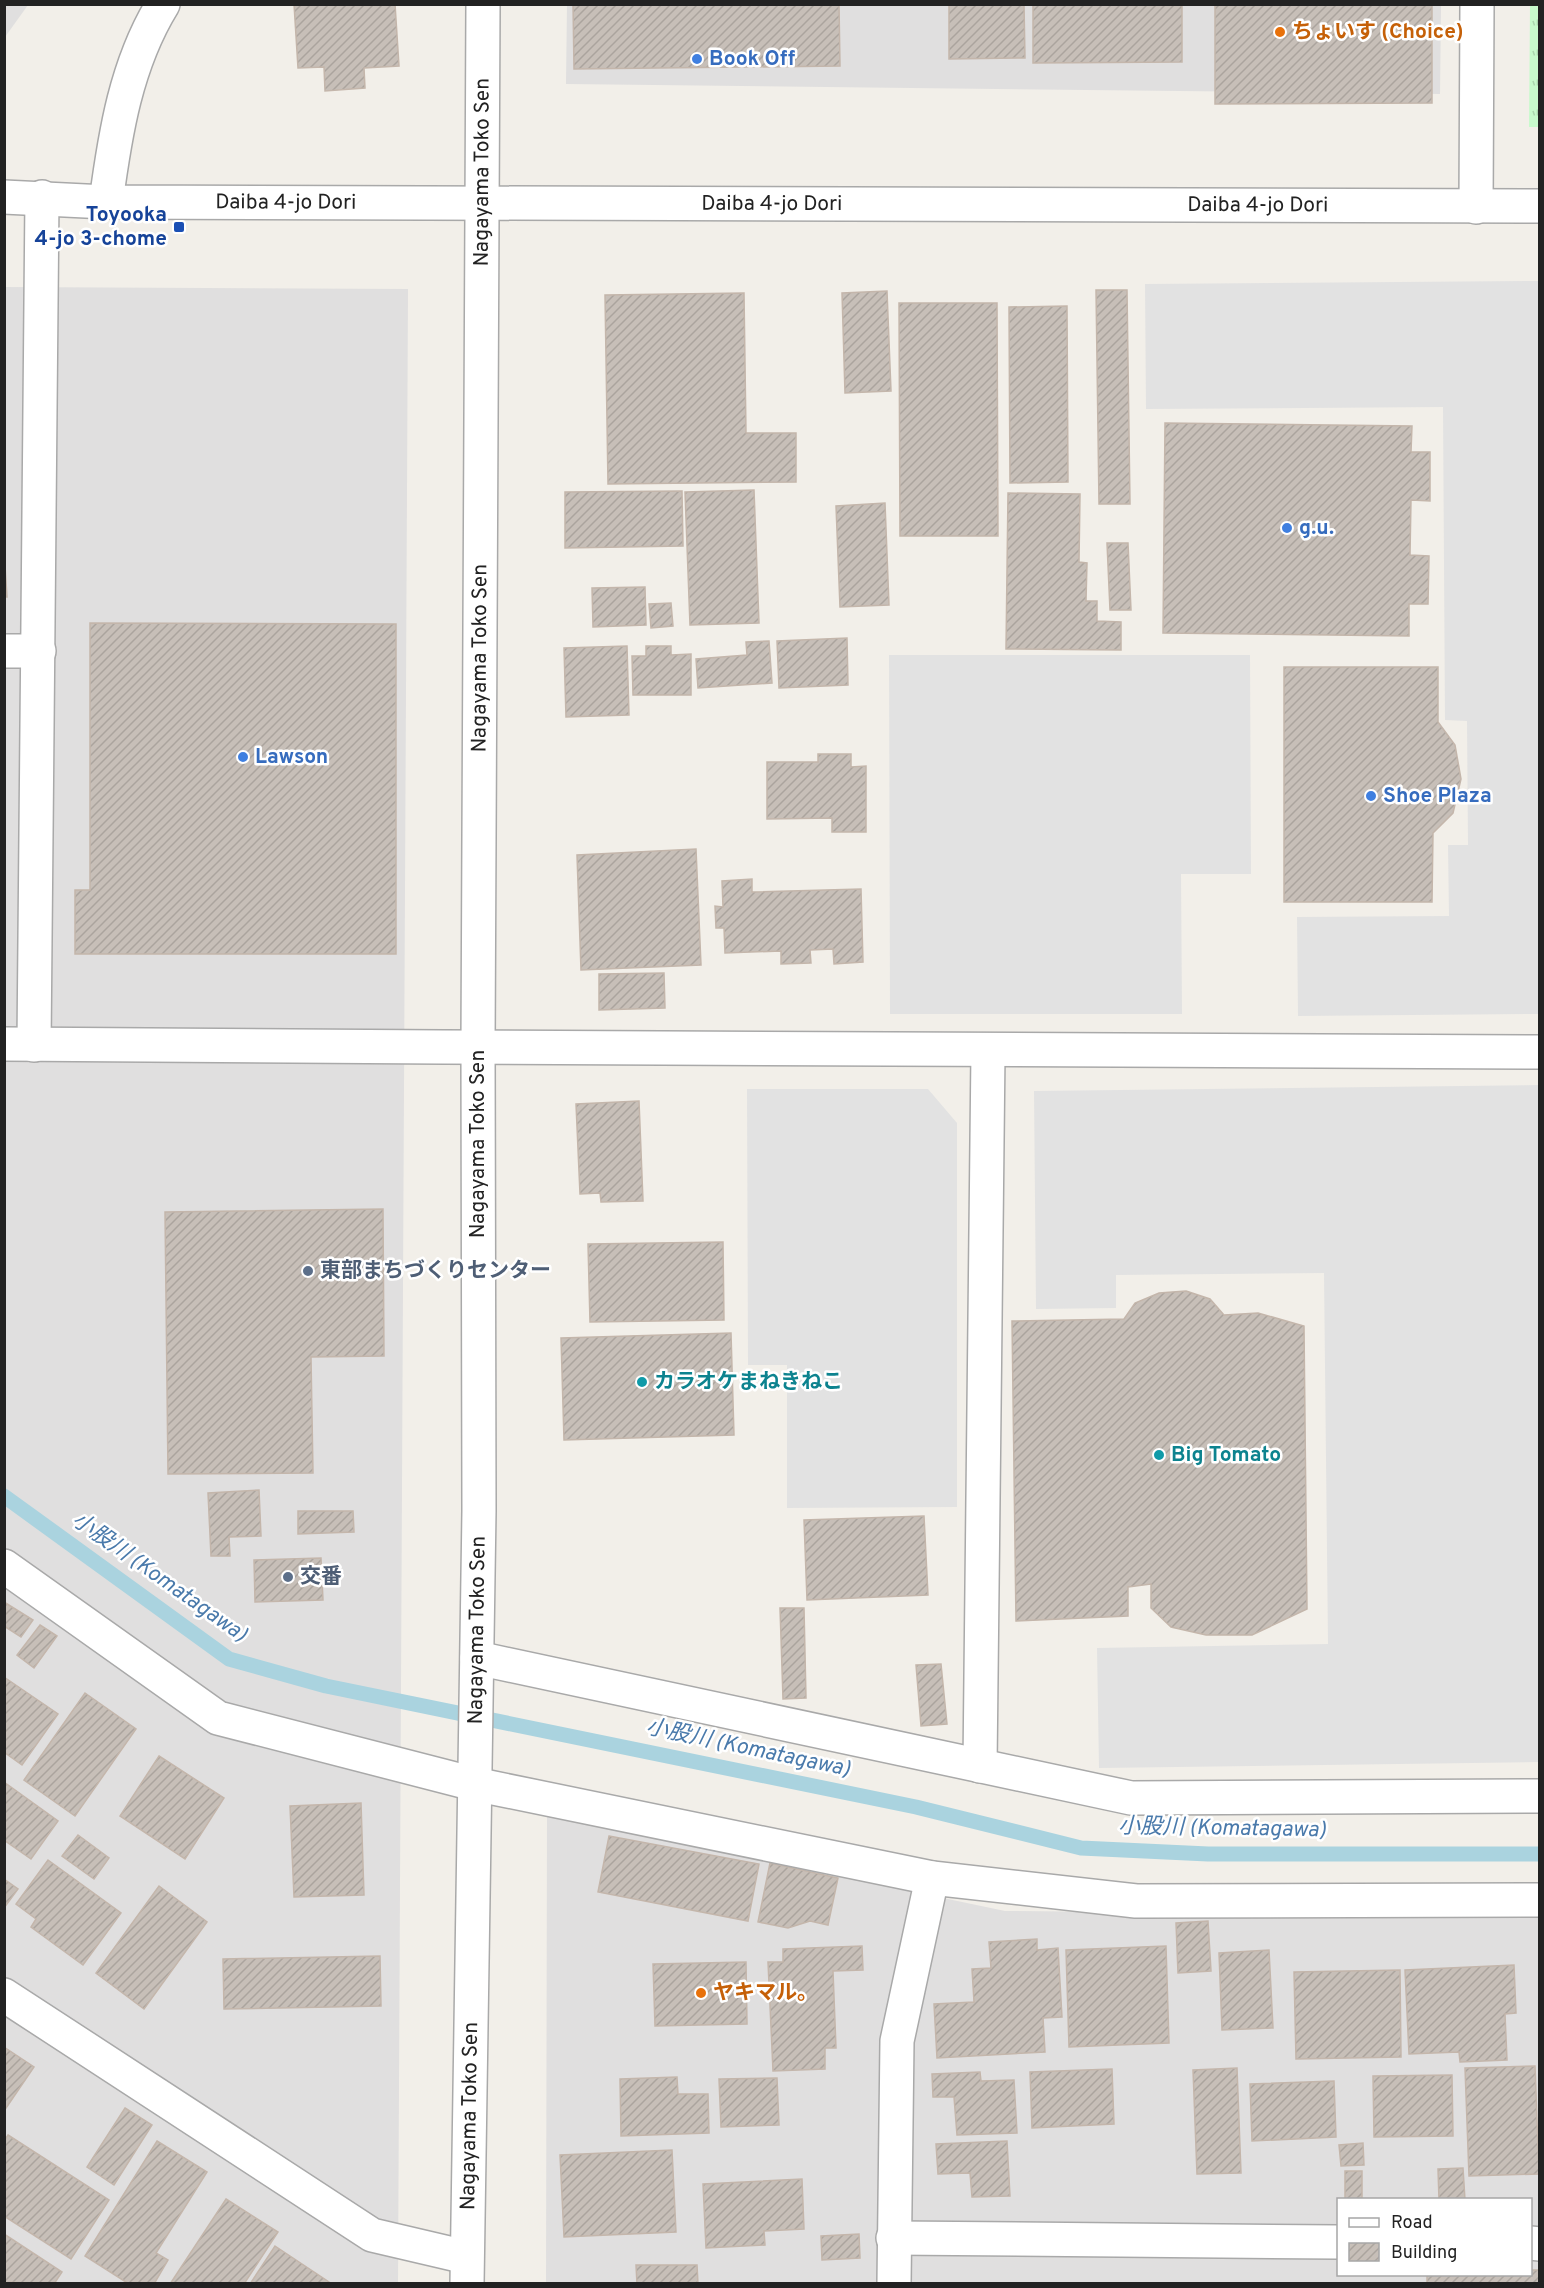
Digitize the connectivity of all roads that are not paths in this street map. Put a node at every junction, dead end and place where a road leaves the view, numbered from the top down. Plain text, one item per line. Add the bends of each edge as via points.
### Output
1 (163, 4) edge
2 (483, 4) edge
3 (1477, 4) edge
4 (4, 197) edge
5 (42, 197) junction
6 (106, 202) junction
7 (482, 203) junction
8 (1539, 206) edge
9 (1476, 207) junction
10 (4, 651) edge
11 (39, 651) junction
12 (19, 1044) edge
13 (478, 1046) junction
14 (988, 1052) junction
15 (1539, 1052) edge
16 (4, 1566) edge
17 (476, 1673) junction
18 (980, 1766) junction
19 (474, 1773) junction
20 (1539, 1796) edge
21 (932, 1878) junction
22 (1539, 1900) edge
23 (4, 1995) edge
24 (893, 2238) junction
25 (1337, 2242) edge
26 (466, 2270) edge
27 (894, 2283) edge

1 - 6 street via 136,61 117,123
2 - 7 street, Nagayama Toko Sen
3 - 9 street
4 - 5 street, Daiba 4-jo Dori
5 - 6 street, Daiba 4-jo Dori
5 - 11 street
6 - 7 street, Daiba 4-jo Dori
7 - 9 street, Daiba 4-jo Dori
7 - 13 street, Nagayama Toko Sen
8 - 9 street, Daiba 4-jo Dori
10 - 11 street
11 - 12 street
12 - 13 street
13 - 14 street
13 - 17 street, Nagayama Toko Sen
14 - 15 street
14 - 18 street
16 - 19 street via 218,1718
17 - 18 street
17 - 19 street, Nagayama Toko Sen
18 - 20 street via 1131,1798
19 - 21 street
19 - 26 street, Nagayama Toko Sen
21 - 22 street via 1136,1900
21 - 24 street via 897,2041
23 - 26 street via 372,2235
24 - 25 street
24 - 27 street

